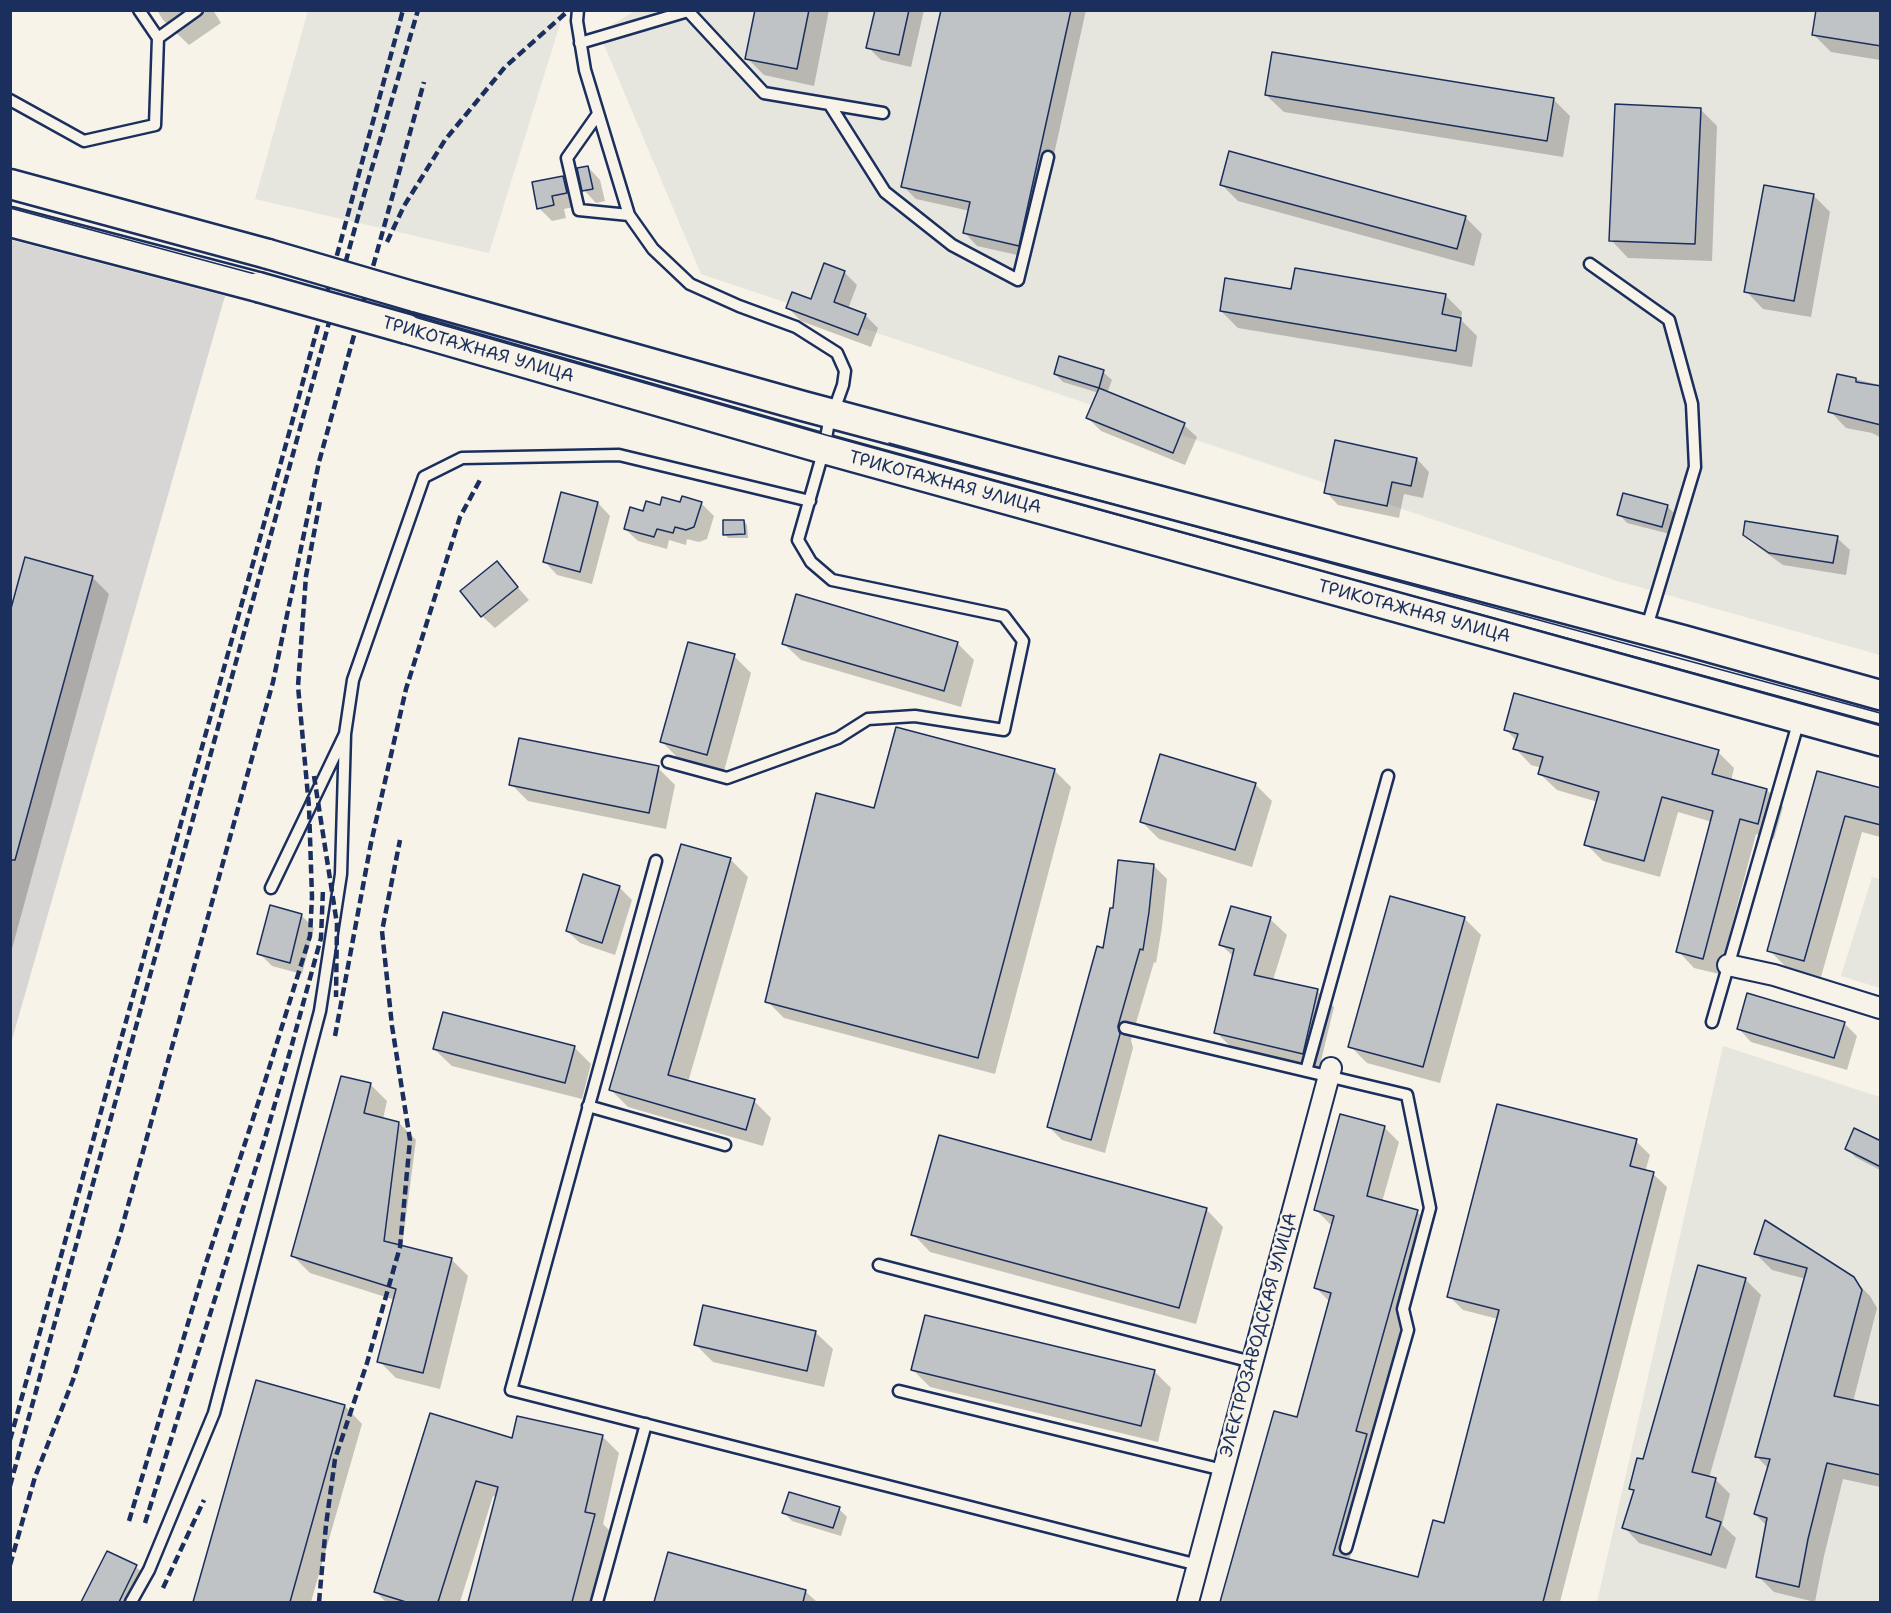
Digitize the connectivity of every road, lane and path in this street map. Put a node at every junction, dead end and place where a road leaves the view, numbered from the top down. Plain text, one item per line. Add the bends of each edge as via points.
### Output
1 (139, 10) edge
2 (197, 10) edge
3 (578, 10) edge
4 (158, 38) junction
5 (580, 43) junction
6 (10, 100) edge
7 (830, 105) junction
8 (598, 114) junction
9 (883, 114) dead end
10 (1048, 157) dead end
11 (10, 184) edge
12 (629, 215) junction
13 (10, 222) edge
14 (1590, 264) dead end
15 (832, 414) junction
16 (824, 450) junction
17 (810, 501) junction
18 (1646, 630) junction
19 (1881, 695) edge
20 (1799, 718) junction
21 (345, 734) junction
22 (1881, 741) edge
23 (668, 762) dead end
24 (1388, 776) dead end
25 (656, 861) dead end
26 (271, 888) dead end
27 (1728, 964) junction
28 (1881, 1008) edge
29 (1712, 1022) dead end
30 (1125, 1028) dead end
31 (1306, 1071) junction
32 (1329, 1072) junction
33 (588, 1106) junction
34 (725, 1145) dead end
35 (879, 1265) dead end
36 (1252, 1362) junction
37 (899, 1391) dead end
38 (646, 1424) junction
39 (1223, 1470) junction
40 (1346, 1548) dead end
41 (1197, 1565) junction
42 (131, 1602) edge
43 (597, 1602) edge
44 (1188, 1602) edge

1 - 4 lane
2 - 4 lane
3 - 5 lane
4 - 6 lane via 155,125 84,141
5 - 7 lane via 688,11 764,93
5 - 8 lane
7 - 9 lane
7 - 10 lane via 885,192 952,245 1018,280
8 - 12 lane
8 - 12 lane via 567,158 579,210
11 - 15 main road, ТРИКОТАЖНАЯ УЛИЦА, bridge
12 - 15 lane via 653,249 690,284 796,327 837,352 845,371
13 - 16 main road, ТРИКОТАЖНАЯ УЛИЦА, bridge via 258,287
14 - 18 lane via 1669,320 1692,404 1695,467
15 - 16 lane
15 - 18 main road, ТРИКОТАЖНАЯ УЛИЦА
16 - 17 lane
16 - 20 main road, ТРИКОТАЖНАЯ УЛИЦА
17 - 21 lane via 619,455 462,458 423,477 353,680
17 - 23 lane via 798,540 811,562 832,580 1004,616 1023,641 1005,730 915,716 868,719 838,738 727,778
18 - 19 main road, ТРИКОТАЖНАЯ УЛИЦА
20 - 22 main road, ТРИКОТАЖНАЯ УЛИЦА
20 - 27 lane
21 - 26 lane
21 - 42 lane via 341,874 320,1011 214,1413 149,1570
24 - 31 lane
25 - 33 lane
27 - 28 street
27 - 29 lane
30 - 31 lane
31 - 32 lane
32 - 36 street, ЭЛЕКТРОЗАВОДСКАЯ УЛИЦА
32 - 40 lane via 1407,1095 1430,1208 1403,1309 1408,1330
33 - 34 lane
33 - 38 lane via 511,1390
35 - 36 lane
36 - 39 street, ЭЛЕКТРОЗАВОДСКАЯ УЛИЦА
37 - 39 lane
38 - 41 lane
38 - 43 lane
39 - 41 street, ЭЛЕКТРОЗАВОДСКАЯ УЛИЦА
41 - 44 street, ЭЛЕКТРОЗАВОДСКАЯ УЛИЦА

